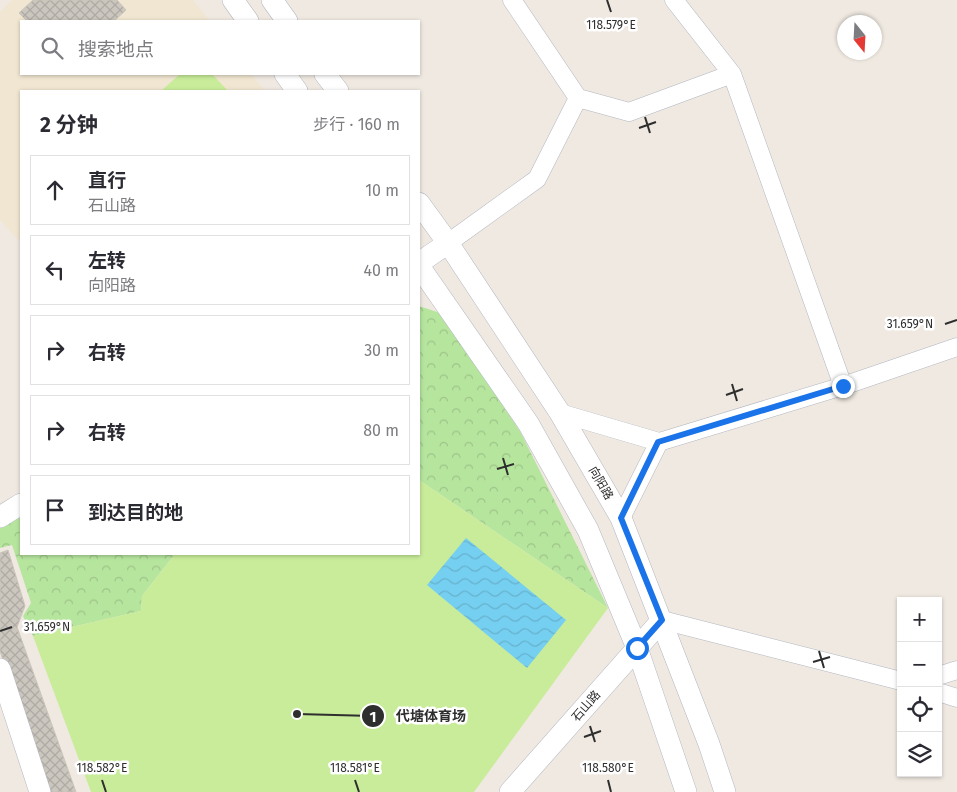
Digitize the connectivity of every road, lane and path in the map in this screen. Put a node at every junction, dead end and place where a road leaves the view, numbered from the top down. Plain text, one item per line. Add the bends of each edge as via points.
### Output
1 (233, 0) edge
2 (272, 0) edge
3 (512, 0) edge
4 (674, 0) edge
5 (247, 20) edge
6 (286, 20) edge
7 (732, 74) junction
8 (286, 75) edge
9 (326, 75) edge
10 (296, 90) edge
11 (337, 90) edge
12 (578, 98) junction
13 (420, 204) edge
14 (448, 243) junction
15 (420, 263) edge
16 (420, 265) edge
17 (957, 347) edge
18 (843, 386) junction
19 (560, 413) junction
20 (658, 442) junction
21 (20, 505) edge
22 (0, 517) edge
23 (621, 518) junction
24 (662, 620) junction
25 (637, 648) junction
26 (0, 669) edge
27 (957, 670) edge
28 (942, 675) edge
29 (897, 680) edge
30 (942, 693) edge
31 (957, 698) edge
32 (40, 792) edge
33 (510, 792) edge
34 (686, 792) edge
35 (725, 792) edge

1 - 5 street
2 - 6 street
3 - 12 street
4 - 7 street
7 - 12 street via 629,112
7 - 18 street
8 - 10 street
9 - 11 street
12 - 14 street via 536,179
13 - 14 street, 向阳路
14 - 15 street
14 - 19 street, 向阳路
16 - 25 street via 528,423 588,530
17 - 18 street
18 - 20 street
19 - 20 street
19 - 23 street, 向阳路
20 - 23 street
21 - 22 street
23 - 24 street, 向阳路
24 - 25 street, 石山路
24 - 29 street
24 - 35 street, 向阳路
25 - 33 street, 石山路
25 - 34 street
26 - 32 street
27 - 28 street
30 - 31 street

